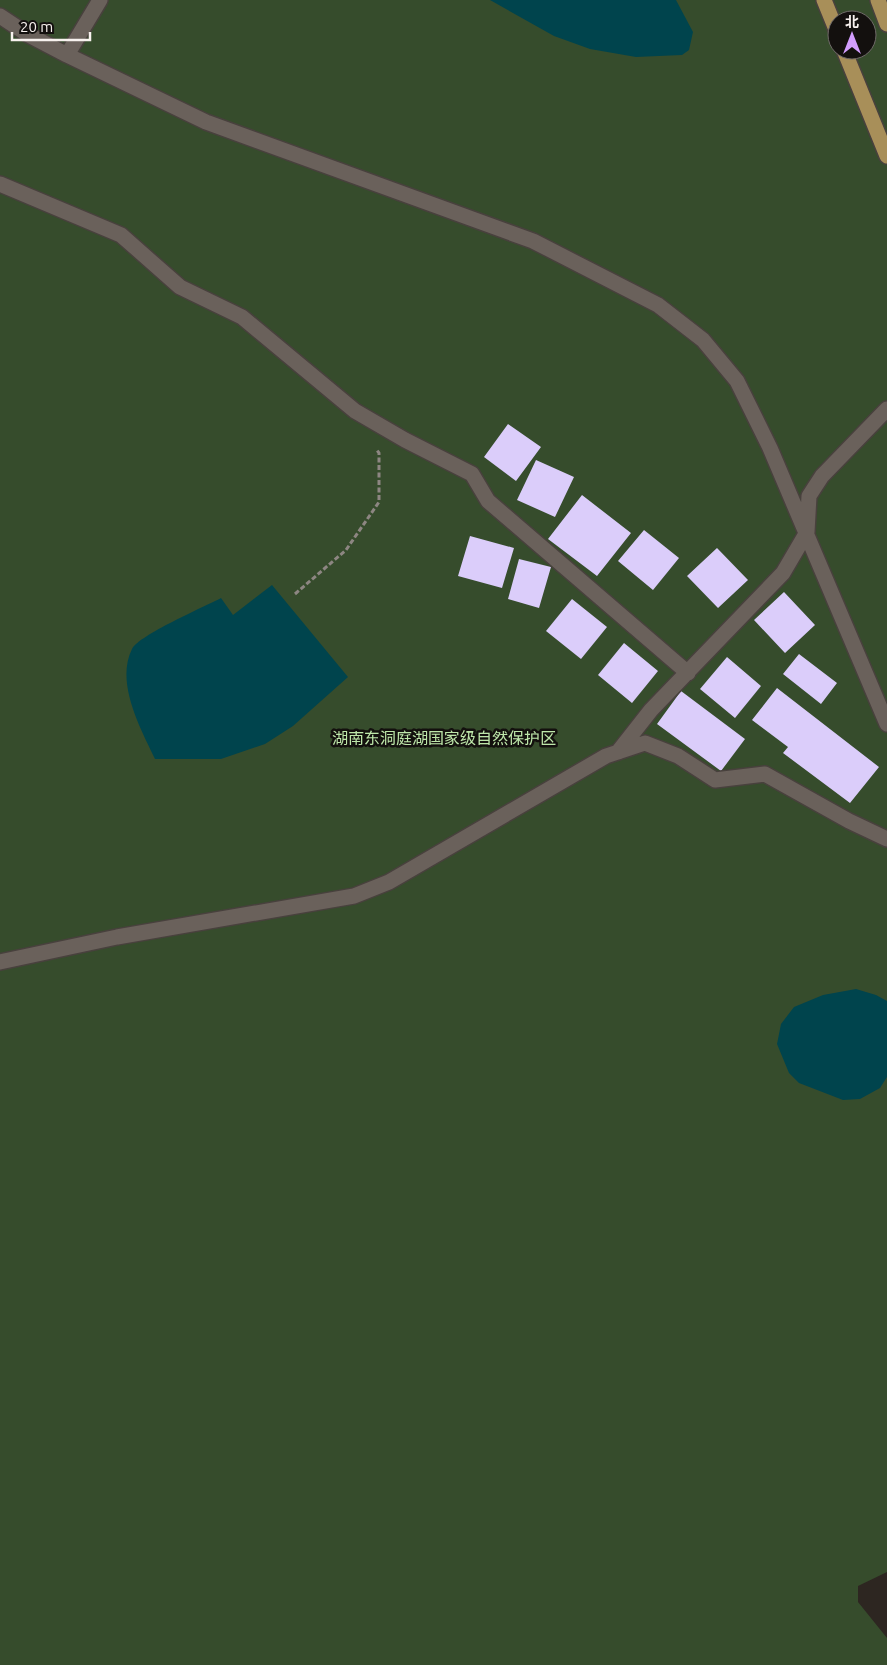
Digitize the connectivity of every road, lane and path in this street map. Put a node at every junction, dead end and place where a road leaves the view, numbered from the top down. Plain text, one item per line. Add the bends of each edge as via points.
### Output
1 (100, 0) edge
2 (878, 0) edge
3 (0, 16) edge
4 (887, 24) edge
5 (67, 55) junction
6 (848, 60) edge
7 (887, 156) edge
8 (0, 184) edge
9 (887, 409) edge
10 (374, 444) dead end
11 (807, 532) junction
12 (295, 594) dead end
13 (688, 673) junction
14 (887, 724) edge
15 (618, 752) junction
16 (887, 839) edge
17 (0, 962) edge

1 - 5 street
2 - 4 main road
3 - 5 street
5 - 11 street via 206,122 533,241 658,304 703,340 737,380
6 - 7 main road
8 - 13 street via 121,235 180,287 242,316 355,411 472,474 488,501
9 - 11 street via 822,476 809,496
10 - 12 path via 379,453 379,502 346,550
11 - 13 street via 784,573
11 - 14 street
13 - 15 street via 651,710
15 - 16 street via 645,743 678,756 715,780 765,774
15 - 17 street via 390,882 354,896 118,937

